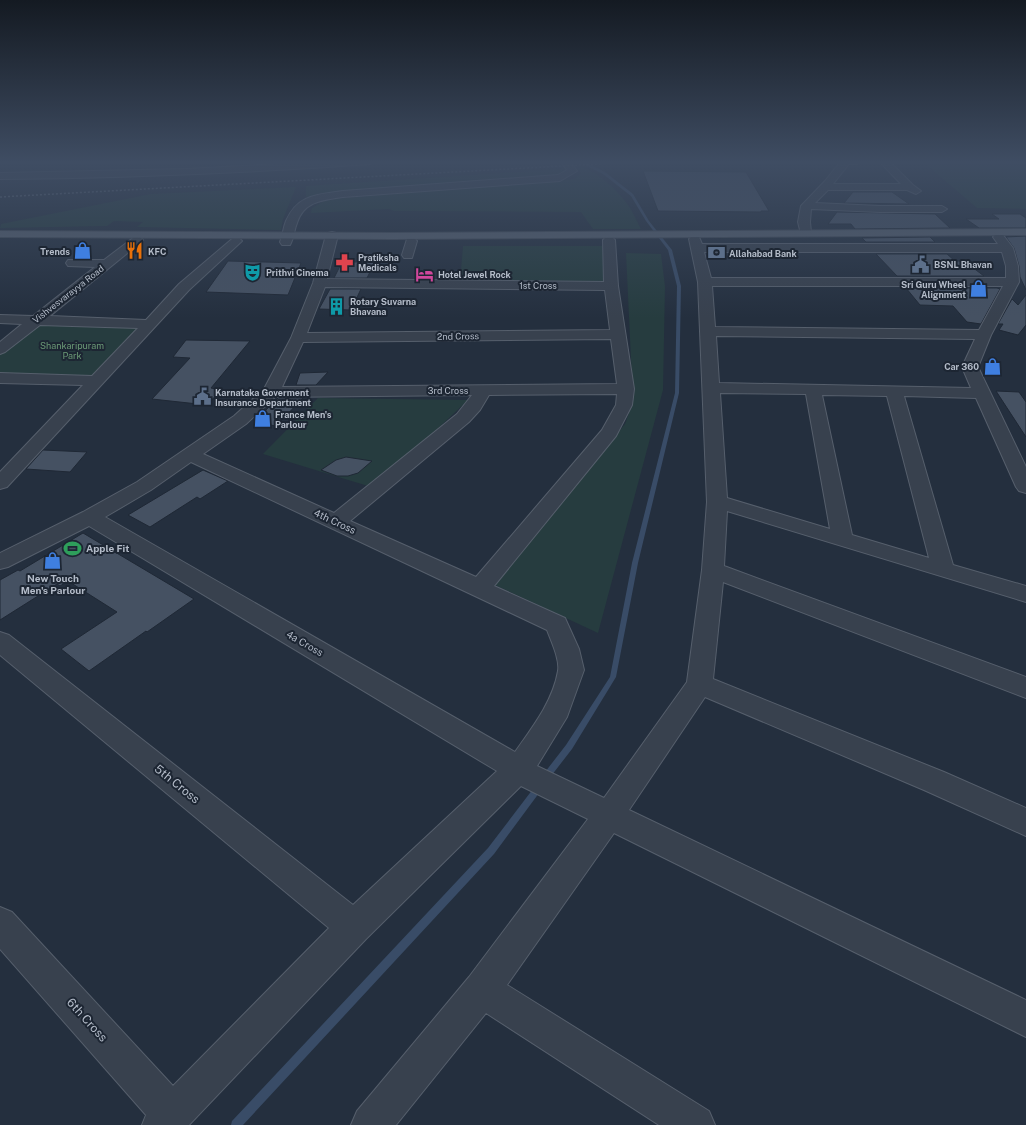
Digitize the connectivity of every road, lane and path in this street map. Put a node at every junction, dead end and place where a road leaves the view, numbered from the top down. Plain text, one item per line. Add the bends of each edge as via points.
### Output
1 (296, 214) edge
2 (805, 214) edge
3 (805, 232) junction
4 (1026, 232) edge
5 (0, 234) edge
6 (141, 237) junction
7 (630, 237) junction
8 (287, 238) junction
9 (331, 238) junction
10 (1026, 238) edge
11 (689, 239) junction
12 (1000, 239) junction
13 (0, 240) edge
14 (609, 240) junction
15 (236, 241) junction
16 (411, 241) junction
17 (408, 255) dead end
18 (72, 263) dead end
19 (107, 264) junction
20 (705, 282) junction
21 (1012, 282) junction
22 (320, 283) junction
23 (611, 286) junction
24 (0, 319) edge
25 (35, 320) junction
26 (150, 324) junction
27 (708, 331) junction
28 (618, 334) junction
29 (984, 335) junction
30 (298, 338) junction
31 (0, 349) edge
32 (0, 378) edge
33 (97, 381) junction
34 (712, 388) junction
35 (626, 389) junction
36 (484, 390) junction
37 (812, 390) junction
38 (894, 390) junction
39 (271, 392) junction
40 (983, 393) junction
41 (190, 455) junction
42 (0, 483) edge
43 (1026, 488) edge
44 (717, 502) junction
45 (90, 517) junction
46 (336, 522) junction
47 (842, 538) junction
48 (0, 562) edge
49 (943, 568) junction
50 (713, 570) junction
51 (480, 588) junction
52 (1026, 594) edge
53 (0, 641) edge
54 (700, 684) junction
55 (1026, 688) edge
56 (523, 772) junction
57 (598, 810) junction
58 (1026, 822) edge
59 (0, 924) edge
60 (354, 927) junction
61 (482, 990) junction
62 (1026, 1020) edge
63 (168, 1120) edge
64 (372, 1125) edge
65 (695, 1125) edge

1 - 8 street
2 - 3 street
3 - 11 main road
3 - 12 main road
4 - 12 main road
5 - 6 main road
6 - 8 main road
6 - 13 main road
6 - 15 main road
6 - 19 street, Vishvesvarayya Road
7 - 9 main road
7 - 11 main road
7 - 14 main road
8 - 9 main road
8 - 15 main road
9 - 16 main road
9 - 22 street
10 - 12 main road
11 - 12 street
11 - 20 street
12 - 21 street via 1012,266
14 - 16 main road
14 - 23 street
15 - 26 street via 184,287
16 - 17 street
18 - 19 street
19 - 25 street, Vishvesvarayya Road
20 - 21 street
20 - 27 street
21 - 29 street
22 - 23 street, 1st Cross
22 - 30 street
23 - 28 street
24 - 25 street
25 - 26 street
25 - 31 street, Vishvesvarayya Road
26 - 33 street
27 - 29 street
27 - 34 street
28 - 30 street, 2nd Cross
28 - 35 street
29 - 40 street via 970,367
30 - 39 street
32 - 33 street
33 - 42 street
34 - 37 street
34 - 44 street
35 - 36 street, 3rd Cross
35 - 51 street via 624,405 610,432
36 - 39 street, 3rd Cross
36 - 46 street via 463,418
37 - 38 street
37 - 47 street
38 - 40 street
38 - 49 street
39 - 41 street via 240,420
40 - 43 street
41 - 45 street via 144,486
41 - 46 street, 4th Cross
44 - 47 street
44 - 50 street
45 - 48 street
45 - 56 street, 4a Cross
46 - 51 street, 4th Cross
47 - 49 street
49 - 52 street
50 - 54 street
50 - 55 street
51 - 56 street, 4th Cross via 557,624 572,670 554,716
53 - 60 street, 5th Cross
54 - 57 street
54 - 58 street
56 - 57 street, 4a Cross
56 - 60 street, 4th Cross
57 - 61 street
57 - 62 street, 4a Cross
59 - 63 street, 6th Cross
60 - 63 street, 4th Cross
61 - 64 street
61 - 65 street

